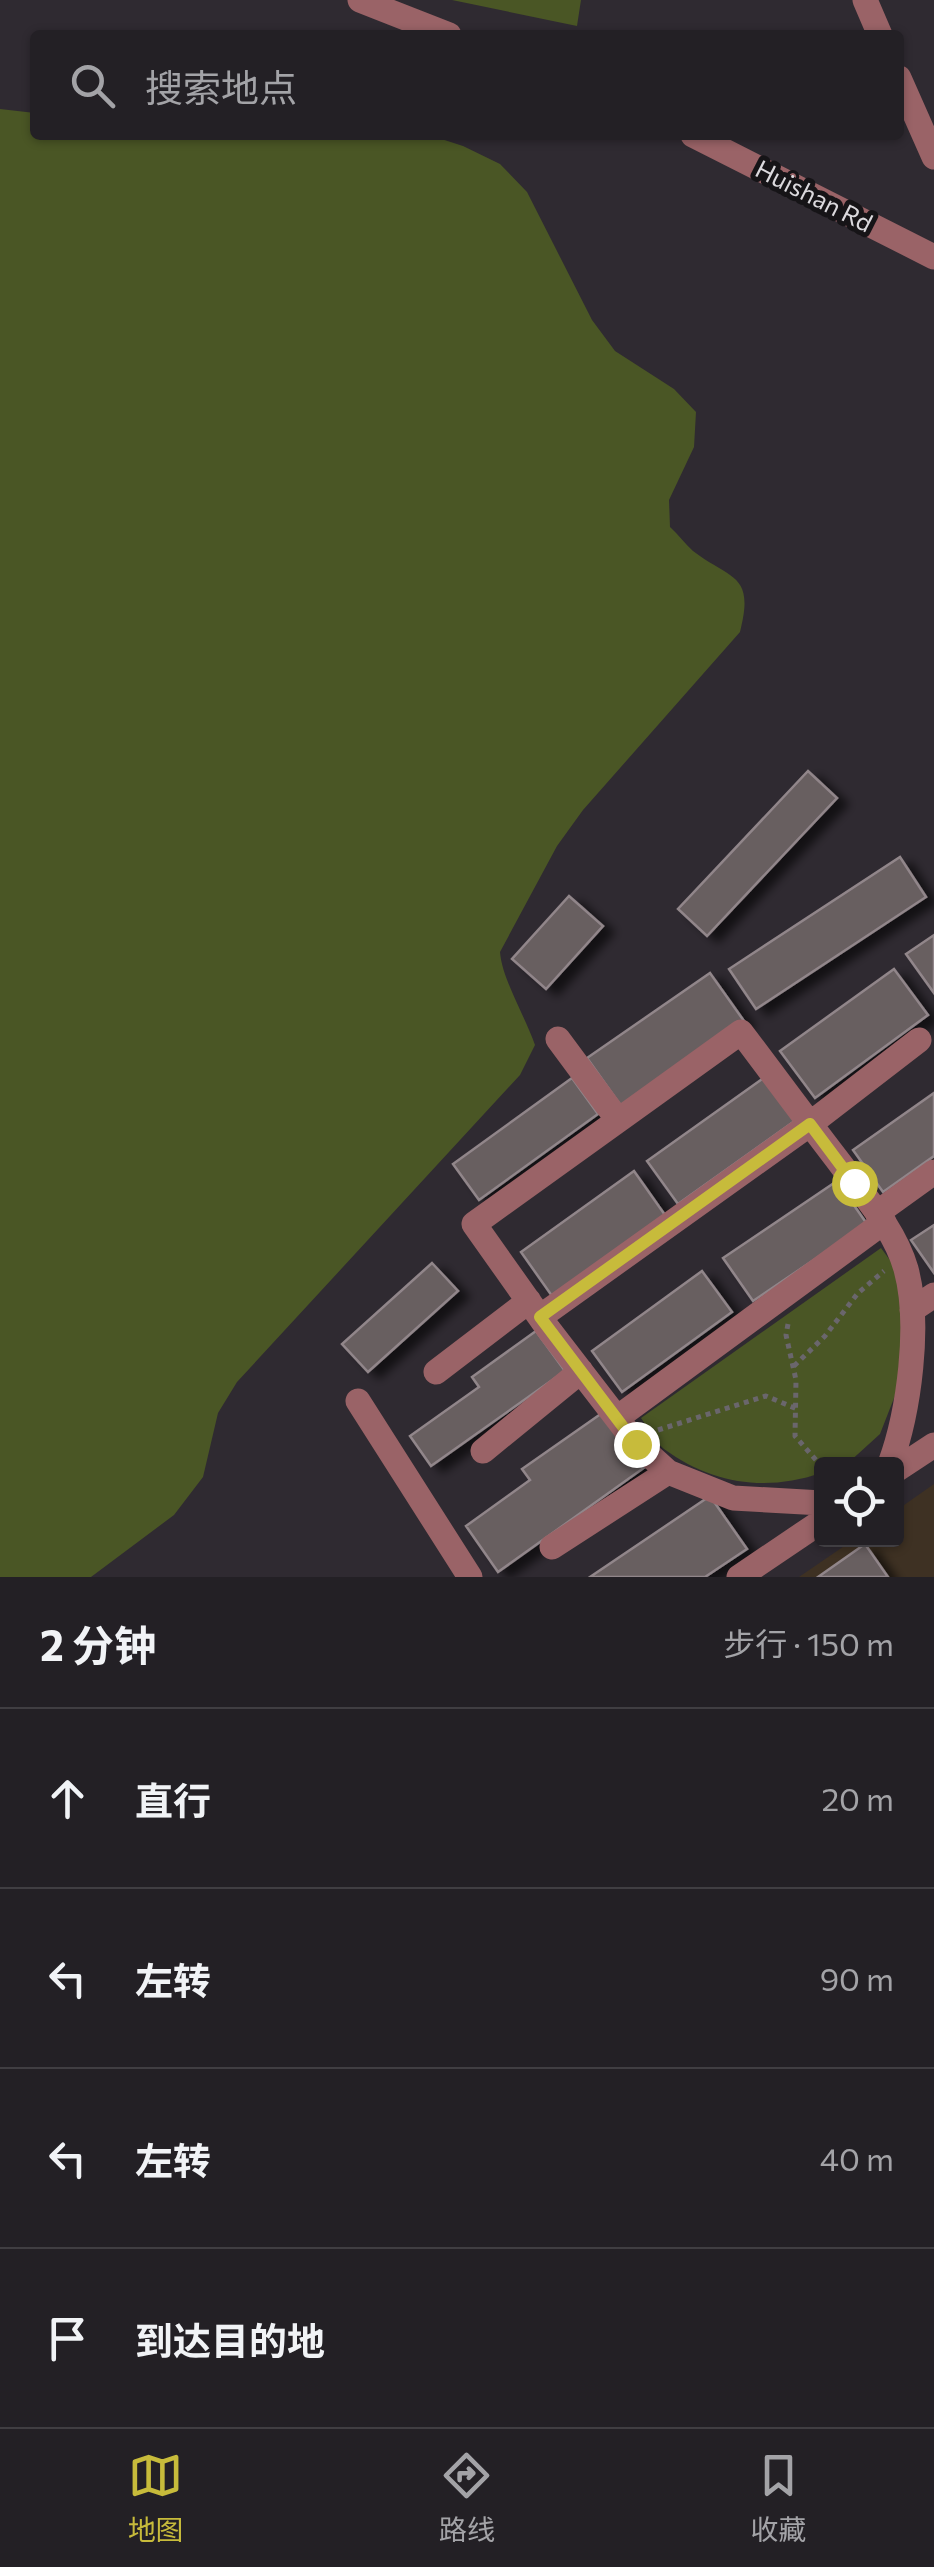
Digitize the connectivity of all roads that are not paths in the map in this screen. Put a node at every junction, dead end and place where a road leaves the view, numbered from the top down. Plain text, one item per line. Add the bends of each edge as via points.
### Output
1 (360, 0) edge
2 (865, 0) edge
3 (436, 30) edge
4 (878, 30) edge
5 (904, 89) edge
6 (703, 140) edge
7 (934, 157) edge
8 (934, 257) edge
9 (558, 1039) dead end
10 (919, 1040) dead end
11 (618, 1120) junction
12 (810, 1124) junction
13 (934, 1172) edge
14 (880, 1218) junction
15 (934, 1295) edge
16 (534, 1309) junction
17 (912, 1310) junction
18 (582, 1371) junction
19 (436, 1372) dead end
20 (358, 1402) dead end
21 (617, 1418) junction
22 (934, 1445) edge
23 (482, 1451) dead end
24 (893, 1457) edge
25 (904, 1465) edge
26 (668, 1472) junction
27 (814, 1503) edge
28 (814, 1526) edge
29 (552, 1546) dead end
30 (470, 1577) edge
31 (738, 1577) edge

1 - 3 street
2 - 4 street
5 - 7 street
6 - 8 street, Huishan Rd
9 - 11 street
10 - 12 street
11 - 12 street via 741,1032
11 - 16 street via 474,1224
12 - 14 street
12 - 16 street
13 - 14 street
14 - 17 street via 906,1268
14 - 21 street
15 - 17 street
16 - 18 street
16 - 19 street
17 - 24 street via 909,1375
18 - 21 street
18 - 23 street
20 - 30 street
21 - 26 street
22 - 25 street
26 - 27 street via 734,1498
26 - 29 street
28 - 31 street

